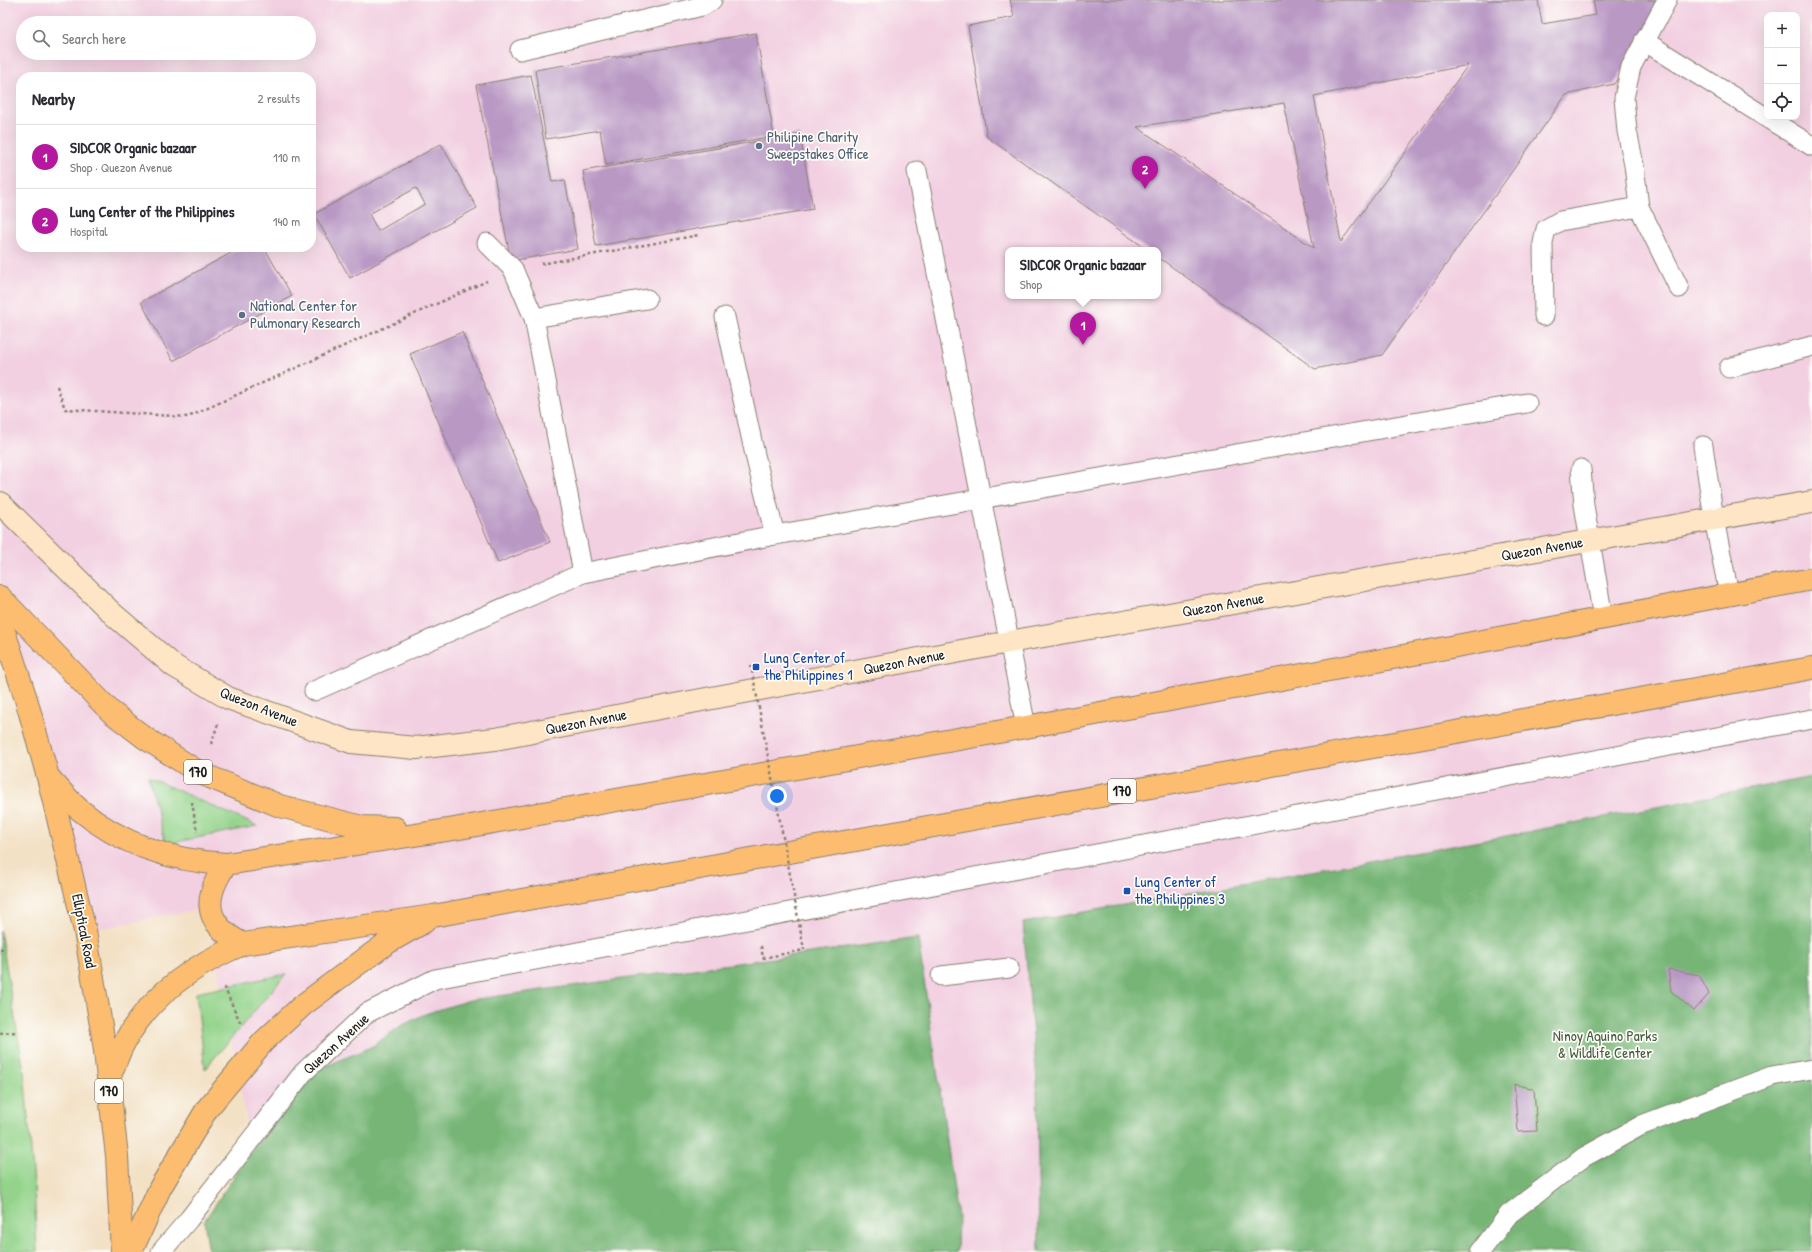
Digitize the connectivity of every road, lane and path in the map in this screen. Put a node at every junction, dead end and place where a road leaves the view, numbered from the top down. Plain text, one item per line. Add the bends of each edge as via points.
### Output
1 (712, 0) edge
2 (1667, 0) edge
3 (1644, 42) junction
4 (520, 50) dead end
5 (1812, 146) edge
6 (917, 171) dead end
7 (1638, 208) junction
8 (700, 235) dead end
9 (487, 243) dead end
10 (513, 269) junction
11 (1679, 288) dead end
12 (647, 299) dead end
13 (1544, 316) dead end
14 (724, 317) dead end
15 (534, 318) junction
16 (1812, 346) edge
17 (1729, 368) dead end
18 (57, 386) dead end
19 (1527, 403) dead end
20 (1704, 446) dead end
21 (1581, 469) dead end
22 (982, 499) junction
23 (0, 502) edge
24 (1812, 502) edge
25 (1714, 519) junction
26 (775, 535) junction
27 (1590, 541) junction
28 (583, 573) junction
29 (1812, 579) edge
30 (1729, 594) junction
31 (0, 596) edge
32 (1603, 618) junction
33 (0, 619) edge
34 (1009, 642) junction
35 (751, 665) dead end
36 (1812, 668) edge
37 (314, 691) dead end
38 (228, 698) junction
39 (1812, 719) edge
40 (1026, 727) junction
41 (200, 773) junction
42 (48, 777) junction
43 (454, 829) junction
44 (198, 838) dead end
45 (226, 864) junction
46 (433, 916) junction
47 (243, 944) junction
48 (761, 944) dead end
49 (0, 949) edge
50 (4, 949) dead end
51 (1009, 968) dead end
52 (941, 976) dead end
53 (224, 988) dead end
54 (242, 1025) dead end
55 (18, 1032) dead end
56 (0, 1033) edge
57 (1812, 1069) edge
58 (108, 1080) junction
59 (122, 1252) edge
60 (131, 1252) edge
61 (161, 1252) edge
62 (1480, 1252) edge

1 - 4 lane via 702,6
2 - 3 lane
3 - 5 lane
3 - 7 lane via 1631,67 1624,98
6 - 22 lane
7 - 11 lane
7 - 13 lane via 1560,221 1546,229
8 - 10 path
9 - 10 lane
10 - 15 lane
10 - 18 path via 188,416 65,409
12 - 15 lane
14 - 26 lane
15 - 28 lane
16 - 17 lane
19 - 22 lane
20 - 25 lane
21 - 27 lane
22 - 26 lane
22 - 34 lane
23 - 38 street, Quezon Avenue via 120,620 174,666
24 - 25 street, Quezon Avenue
25 - 27 street, Quezon Avenue
25 - 30 lane
26 - 28 lane
27 - 32 lane
27 - 34 street, Quezon Avenue
28 - 37 lane
29 - 30 main road, 170
30 - 32 main road, 170
31 - 41 main road, 170 via 110,711 145,738
32 - 40 main road, 170
33 - 42 main road, Elliptical Road / 170
34 - 38 street, Quezon Avenue via 495,739 416,748 351,742
34 - 40 lane
35 - 48 path, bridge via 804,950 763,958
36 - 46 main road, 170
38 - 41 path
39 - 61 lane, Quezon Avenue via 435,979 367,1014 303,1073
40 - 43 main road, 170
41 - 43 main road, 170 via 280,806 362,827
41 - 44 path via 191,796
42 - 45 main road, 170 via 80,810 117,836 159,854 204,863
42 - 58 main road, Elliptical Road / 170 via 85,931
43 - 45 main road, 170
45 - 47 main road via 216,878 211,892 210,907 216,923 228,936
46 - 47 main road, 170
46 - 60 main road, 170 via 387,943 343,975 303,1005 263,1042 207,1109 160,1188
47 - 58 main road, 170 via 219,954 182,977 150,1006 125,1041
49 - 50 path
51 - 52 lane
53 - 54 path
55 - 56 path
57 - 62 lane via 1772,1076 1642,1125 1584,1157 1509,1214
58 - 59 main road, Elliptical Road / 170 via 117,1156

